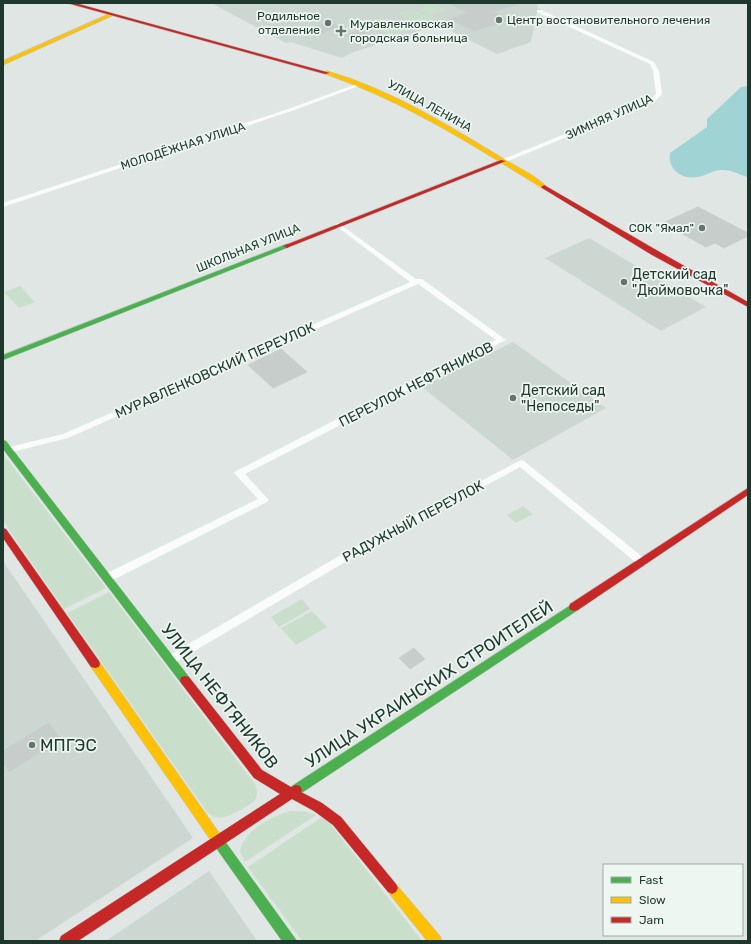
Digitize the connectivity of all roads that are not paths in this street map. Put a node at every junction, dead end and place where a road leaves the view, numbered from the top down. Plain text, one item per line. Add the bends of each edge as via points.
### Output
1 (69, 3) edge
2 (539, 11) dead end
3 (111, 15) junction
4 (3, 63) edge
5 (361, 84) junction
6 (503, 161) junction
7 (3, 205) edge
8 (338, 225) junction
9 (417, 281) junction
10 (748, 305) edge
11 (3, 358) edge
12 (6, 447) edge
13 (748, 491) edge
14 (3, 531) edge
15 (642, 562) junction
16 (107, 578) junction
17 (170, 660) junction
18 (291, 794) junction
19 (218, 841) junction
20 (66, 941) edge
21 (290, 941) edge
22 (435, 941) edge

1 - 3 main road, УЛИЦА ЛЕНИНА
2 - 6 street, ЗИМНЯЯ УЛИЦА via 648,60 656,71 659,94 647,103
3 - 4 main road
3 - 5 main road, УЛИЦА ЛЕНИНА
5 - 6 main road, УЛИЦА ЛЕНИНА via 420,112
5 - 7 street, МОЛОДЁЖНАЯ УЛИЦА via 279,114
6 - 8 main road, ШКОЛЬНАЯ УЛИЦА
6 - 10 main road, УЛИЦА ЛЕНИНА
8 - 9 street, ПЕРЕУЛОК НЕФТЯНИКОВ
8 - 11 main road, ШКОЛЬНАЯ УЛИЦА
9 - 12 street, МУРАВЛЕНКОВСКИЙ ПЕРЕУЛОК via 65,436
9 - 16 street, ПЕРЕУЛОК НЕФТЯНИКОВ via 502,340 239,473 264,500
12 - 16 main road, УЛИЦА НЕФТЯНИКОВ
13 - 15 main road, УЛИЦА УКРАИНСКИХ СТРОИТЕЛЕЙ
14 - 19 main road
15 - 17 street, РАДУЖНЫЙ ПЕРЕУЛОК via 521,463 362,548
15 - 18 main road, УЛИЦА УКРАИНСКИХ СТРОИТЕЛЕЙ
16 - 17 main road, УЛИЦА НЕФТЯНИКОВ
17 - 18 main road, УЛИЦА НЕФТЯНИКОВ via 258,774 267,782
18 - 19 main road, УЛИЦА УКРАИНСКИХ СТРОИТЕЛЕЙ
18 - 22 main road, УЛИЦА НЕФТЯНИКОВ via 326,811 337,821
19 - 20 main road, УЛИЦА УКРАИНСКИХ СТРОИТЕЛЕЙ
19 - 21 main road

